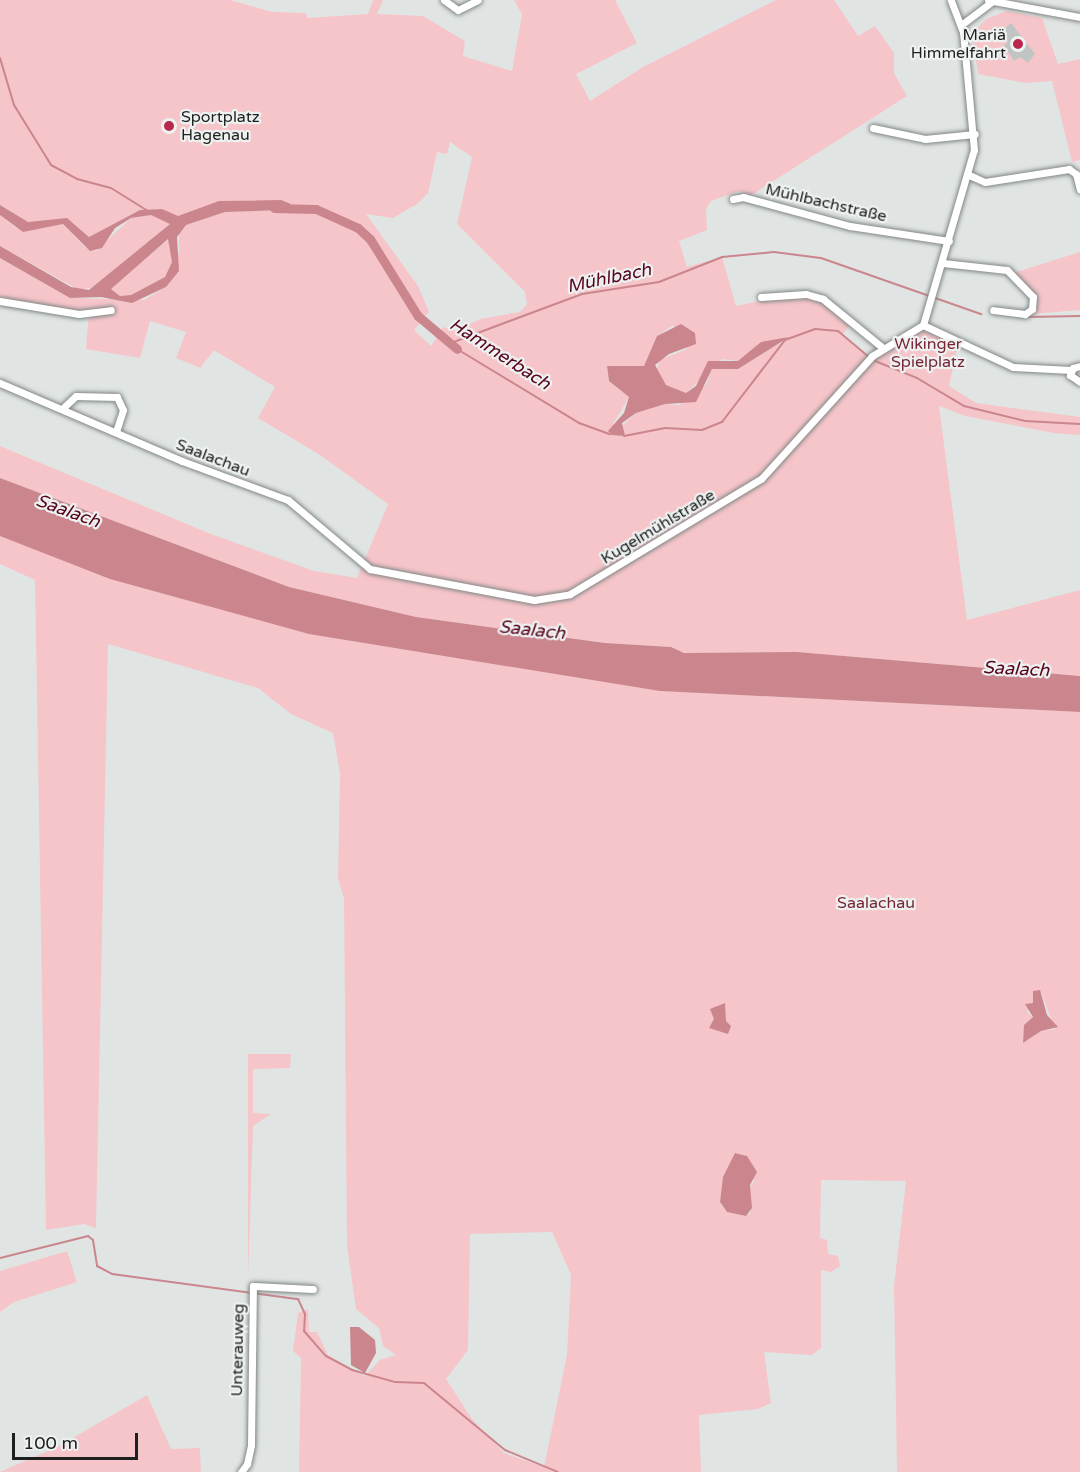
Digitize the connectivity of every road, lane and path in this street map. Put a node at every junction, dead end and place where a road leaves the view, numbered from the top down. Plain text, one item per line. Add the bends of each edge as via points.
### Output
1 (444, 0) edge
2 (478, 0) edge
3 (951, 0) edge
4 (992, 0) edge
5 (1080, 17) edge
6 (961, 26) junction
7 (873, 128) dead end
8 (975, 134) junction
9 (969, 175) junction
10 (1080, 190) edge
11 (733, 199) dead end
12 (949, 241) junction
13 (944, 263) junction
14 (761, 297) dead end
15 (0, 301) edge
16 (111, 310) dead end
17 (993, 310) dead end
18 (923, 325) junction
19 (884, 348) junction
20 (1080, 366) edge
21 (1071, 370) junction
22 (1080, 382) edge
23 (0, 383) edge
24 (64, 407) junction
25 (116, 432) junction
26 (301, 510) joint
27 (313, 1289) dead end
28 (240, 1472) edge

1 - 2 street via 458,10
3 - 6 street
4 - 5 street
4 - 6 street
6 - 8 street via 964,74
7 - 8 street via 925,139
8 - 9 street
9 - 10 street via 985,182 1069,169 1076,174
9 - 12 street
11 - 12 street, Mühlbachstraße via 743,197 850,226
12 - 13 street
13 - 17 street via 1007,270 1033,297 1032,309 1025,314
13 - 18 street
14 - 19 street via 806,294 823,298
15 - 16 street via 79,314
18 - 19 street, Kugelmühlstraße
18 - 21 street via 1012,367
19 - 26 street, Kugelmühlstraße via 761,479 588,586 554,598 534,600 370,569
20 - 21 street
21 - 22 street via 1072,380
23 - 24 street, Saalachau
24 - 25 street, Saalachau
24 - 25 street via 76,396 117,398 123,410
25 - 26 street, Saalachau
27 - 28 street, Unterauweg via 253,1286 251,1445 247,1464

